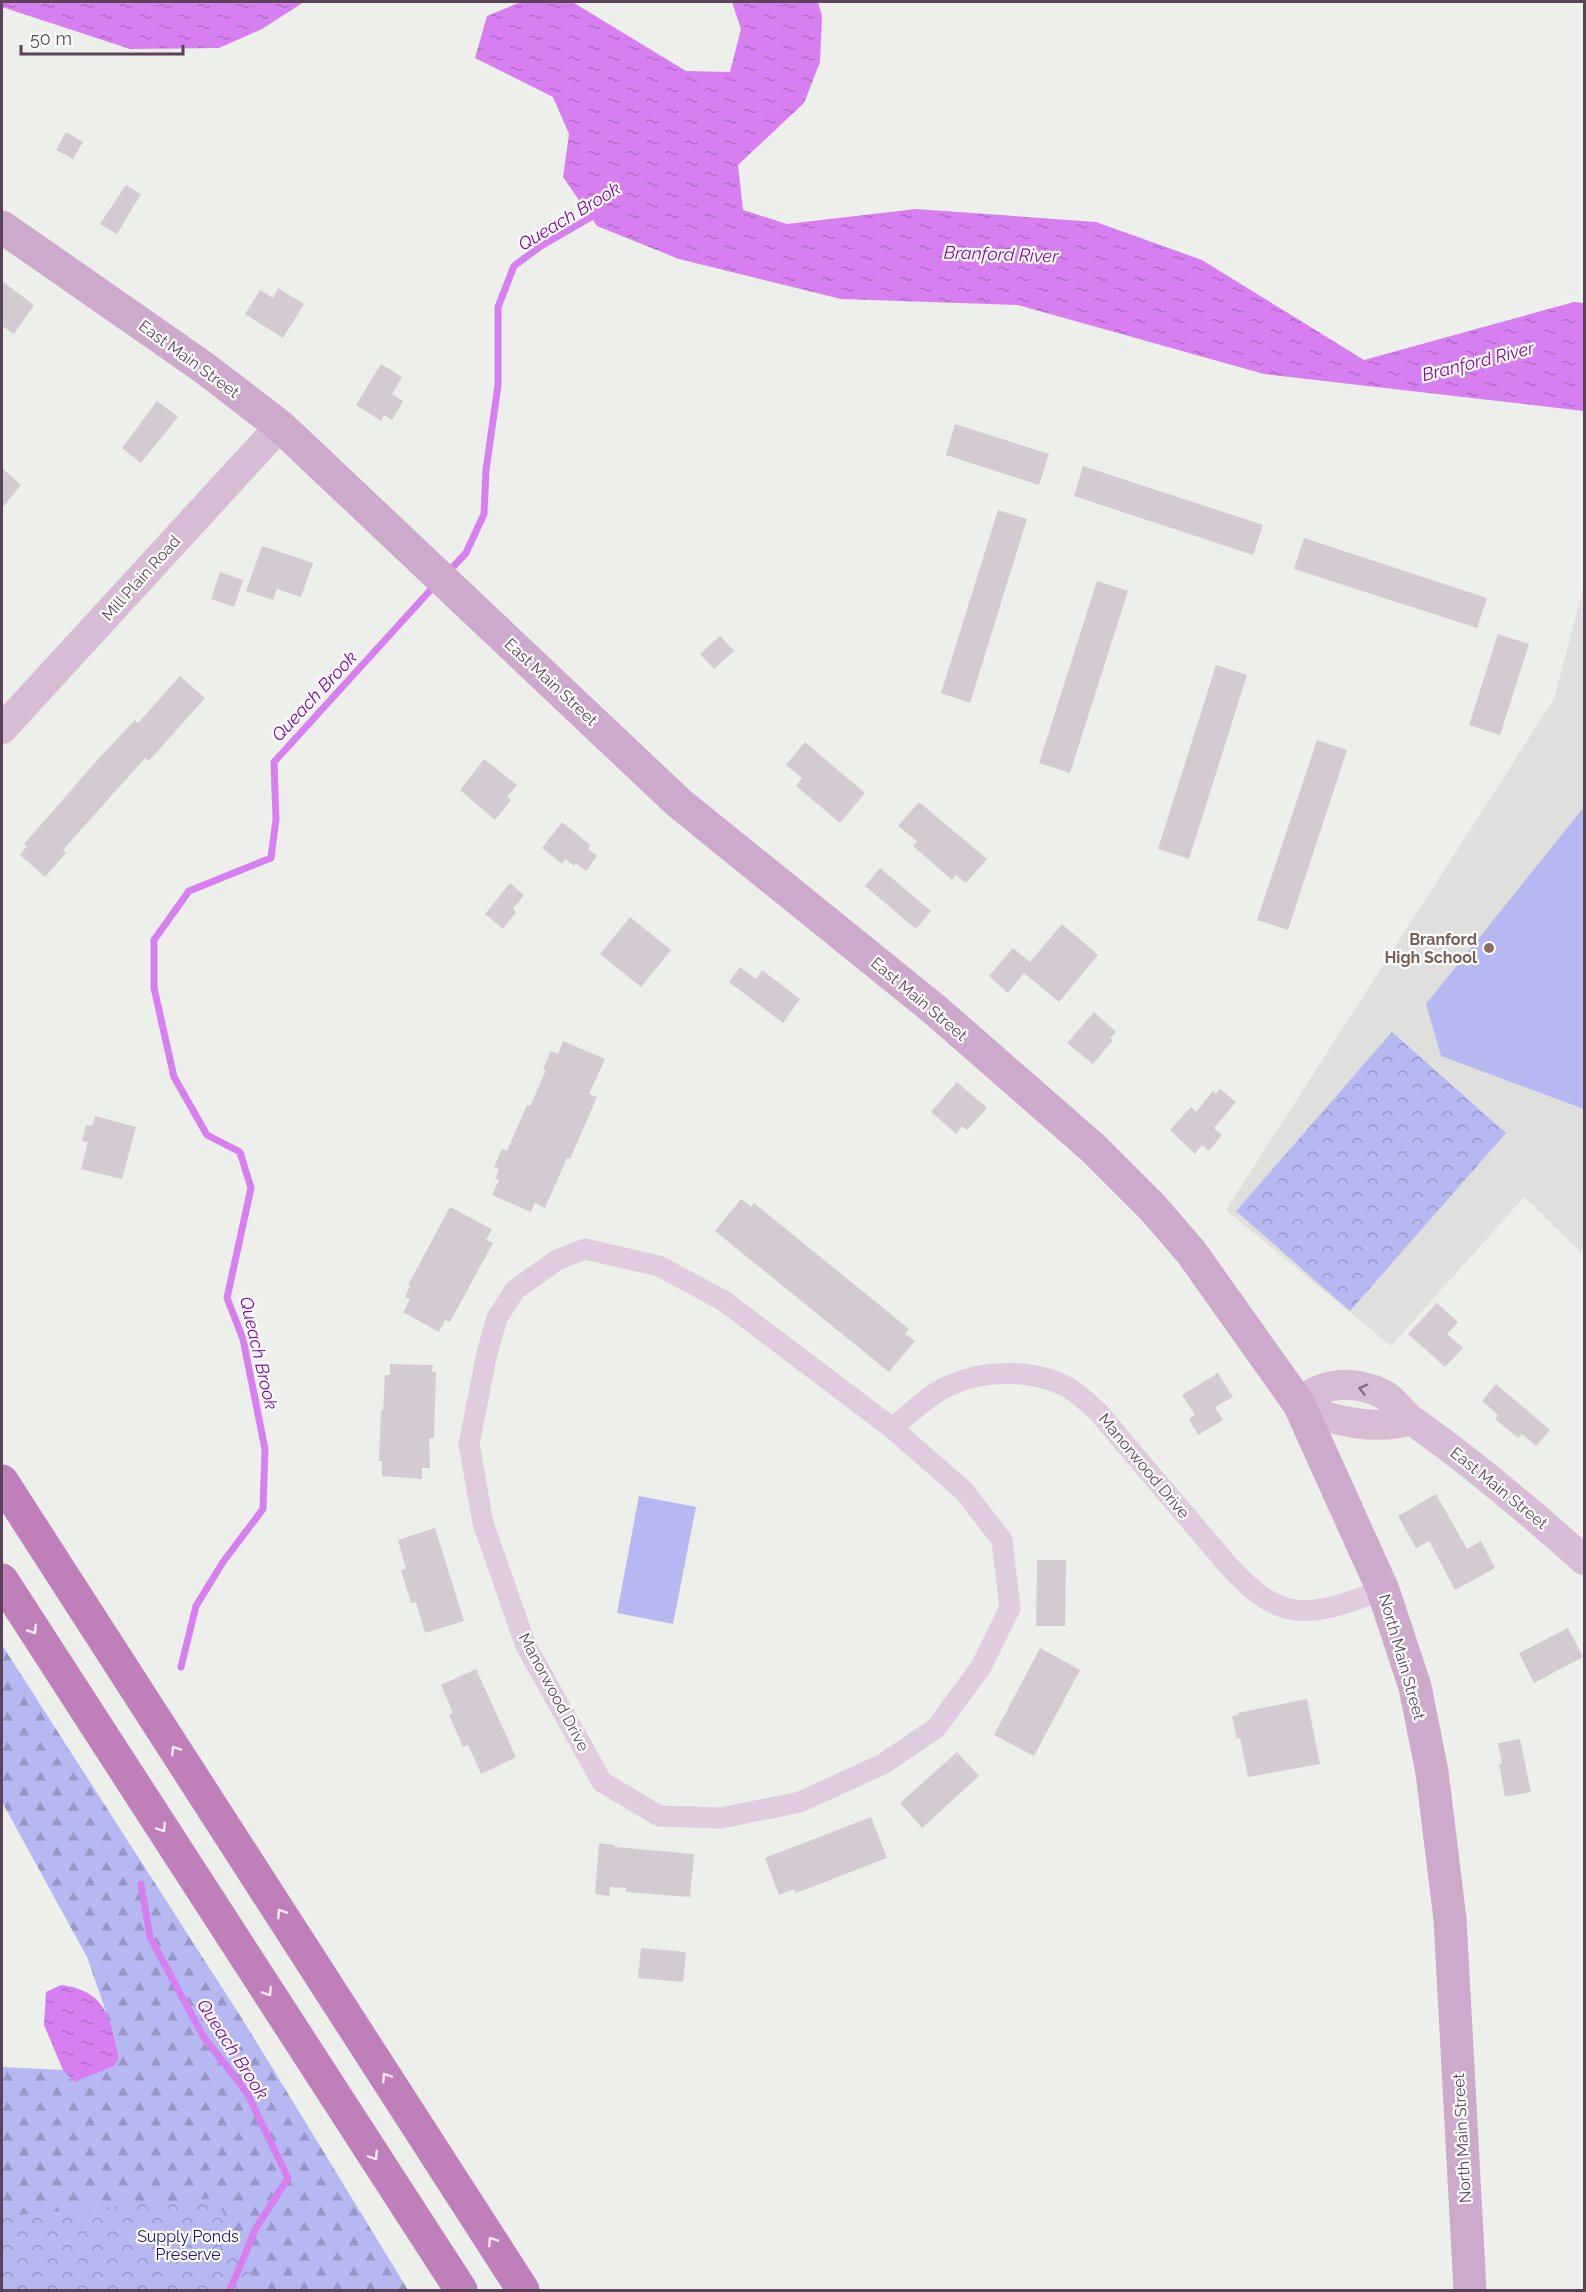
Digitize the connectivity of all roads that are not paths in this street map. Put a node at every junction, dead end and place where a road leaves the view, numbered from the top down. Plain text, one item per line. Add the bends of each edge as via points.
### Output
1 (2, 227) edge
2 (280, 426) junction
3 (2, 729) edge
4 (1093, 1148) joint
5 (1299, 1404) junction
6 (892, 1428) junction
7 (2, 1481) edge
8 (1584, 1560) edge
9 (2, 1580) edge
10 (1383, 1590) junction
11 (461, 2290) edge
12 (524, 2290) edge
13 (1470, 2290) edge

1 - 2 main road, East Main Street
2 - 3 street, Mill Plain Road
2 - 4 main road, East Main Street via 680,803 934,1009
4 - 5 main road, North Main Street via 1154,1208 1191,1252
5 - 8 street, East Main Street via 1329,1419 1382,1425 1411,1420 1528,1510
5 - 10 main road, North Main Street
6 - 6 street, Manorwood Drive via 724,1301 659,1266 585,1250 557,1260 515,1290 497,1318 469,1444 483,1523 526,1646 602,1782 659,1816 721,1818 800,1802 884,1764 936,1728 981,1667 1010,1608 1002,1540 964,1491
6 - 10 street, Manorwood Drive via 947,1387 986,1374 1020,1373 1062,1384 1098,1412 1227,1564 1258,1594 1294,1610 1312,1611 1334,1608
12 -> 7 highway
9 -> 11 highway
10 - 13 main road, North Main Street via 1415,1687 1441,1839 1451,1931

